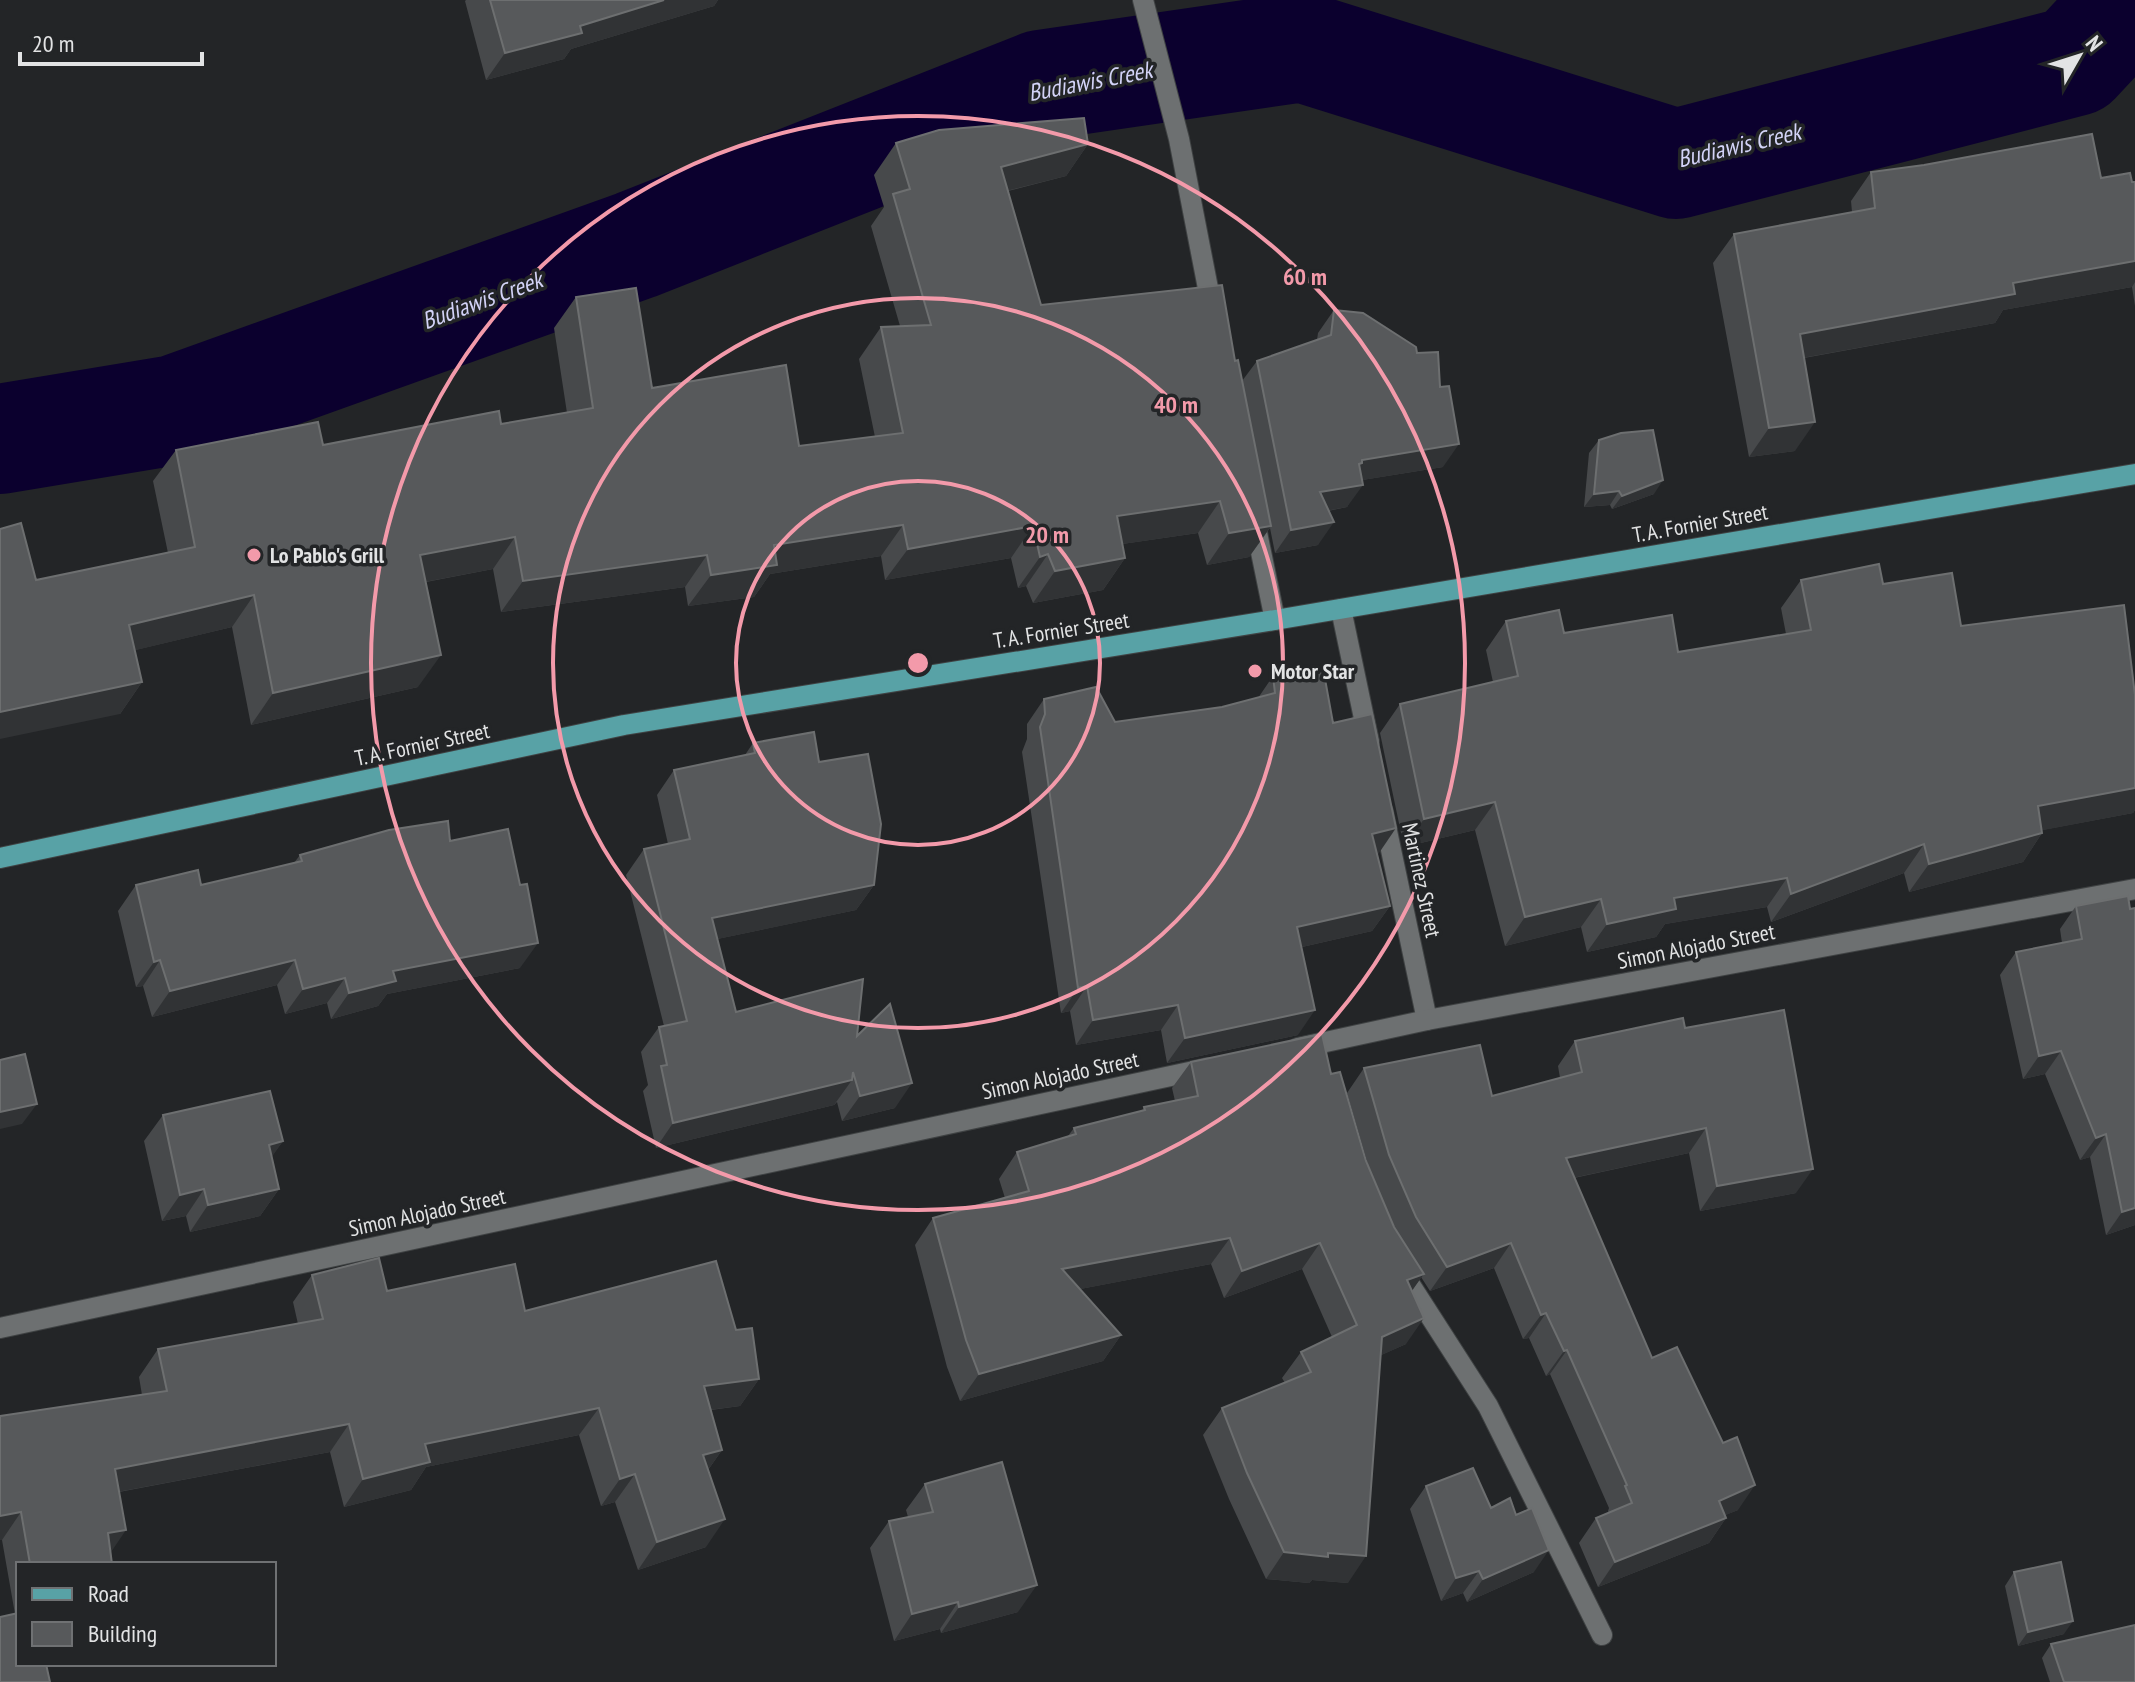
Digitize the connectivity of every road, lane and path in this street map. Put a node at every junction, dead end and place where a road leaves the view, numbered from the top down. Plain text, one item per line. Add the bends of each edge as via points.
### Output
1 (1143, 0) edge
2 (1219, 341) edge
3 (2135, 474) edge
4 (1250, 496) edge
5 (1341, 609) junction
6 (1275, 620) junction
7 (1373, 761) edge
8 (1379, 792) edge
9 (0, 858) edge
10 (2135, 889) edge
11 (1427, 1020) junction
12 (1273, 1054) edge
13 (1226, 1064) edge
14 (1387, 1248) edge
15 (0, 1328) edge
16 (1602, 1635) dead end

1 - 2 street via 1179,139
3 - 5 main road, T. A. Fornier Street
4 - 6 street
5 - 6 main road, T. A. Fornier Street
5 - 7 street
6 - 9 main road, T. A. Fornier Street via 624,725
8 - 11 street, Martinez Street
10 - 11 street, Simon Alojado Street
11 - 12 street, Simon Alojado Street via 1321,1051
13 - 15 street, Simon Alojado Street
14 - 16 street via 1488,1406

